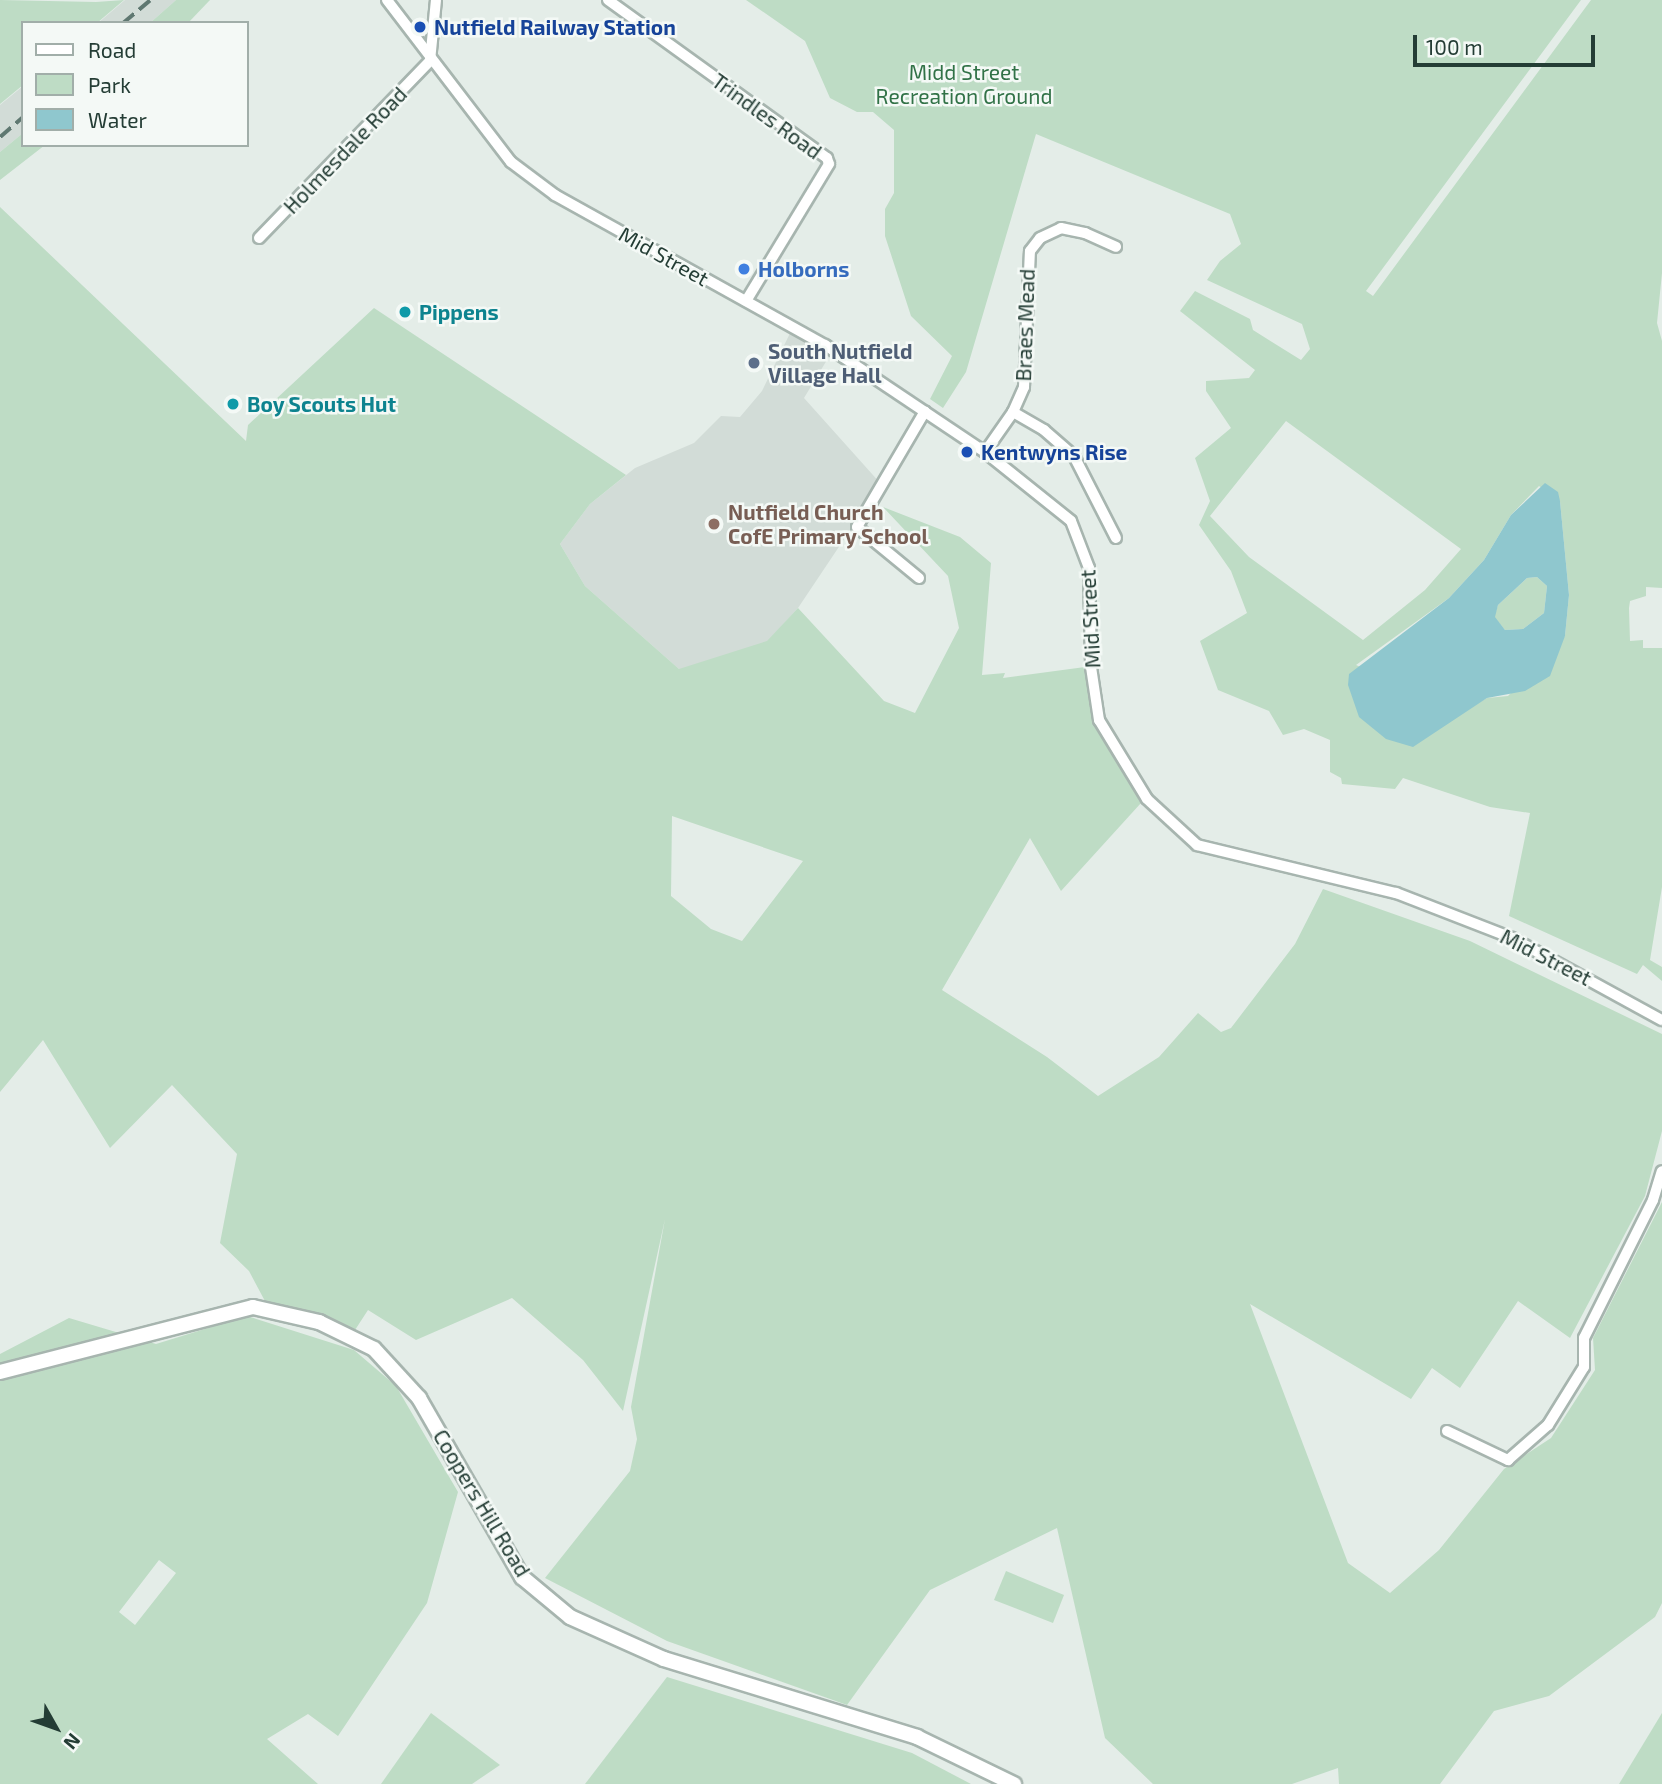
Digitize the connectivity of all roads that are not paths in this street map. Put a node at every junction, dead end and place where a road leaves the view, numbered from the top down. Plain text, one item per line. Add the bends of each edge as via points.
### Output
1 (387, 0) edge
2 (436, 0) edge
3 (608, 0) edge
4 (430, 61) junction
5 (259, 238) dead end
6 (1116, 247) dead end
7 (746, 301) junction
8 (925, 411) junction
9 (1013, 412) junction
10 (985, 452) junction
11 (1116, 538) dead end
12 (919, 578) dead end
13 (1662, 1020) edge
14 (1662, 1171) edge
15 (0, 1373) edge
16 (1447, 1430) dead end
17 (1014, 1784) edge

1 - 4 street, Mid Street
2 - 4 street
3 - 7 street, Trindles Road via 827,158 829,164
4 - 5 street, Holmesdale Road
4 - 7 street, Mid Street via 511,162 555,195
6 - 9 street, Braes Mead via 1061,228 1040,238 1030,251 1028,364 1022,395
7 - 8 street, Mid Street via 828,347
8 - 10 street, Mid Street
8 - 12 street via 857,527
9 - 10 street, Braes Mead
9 - 11 street, Braes Mead via 1044,430 1074,456
10 - 13 street, Mid Street via 1071,521 1089,568 1091,667 1099,720 1147,799 1198,845 1256,863 1396,893 1512,938
14 - 16 street via 1653,1200 1584,1338 1584,1367 1548,1425 1508,1460
15 - 17 street, Coopers Hill Road via 253,1307 319,1322 373,1349 419,1398 522,1577 570,1617 664,1659 917,1737

